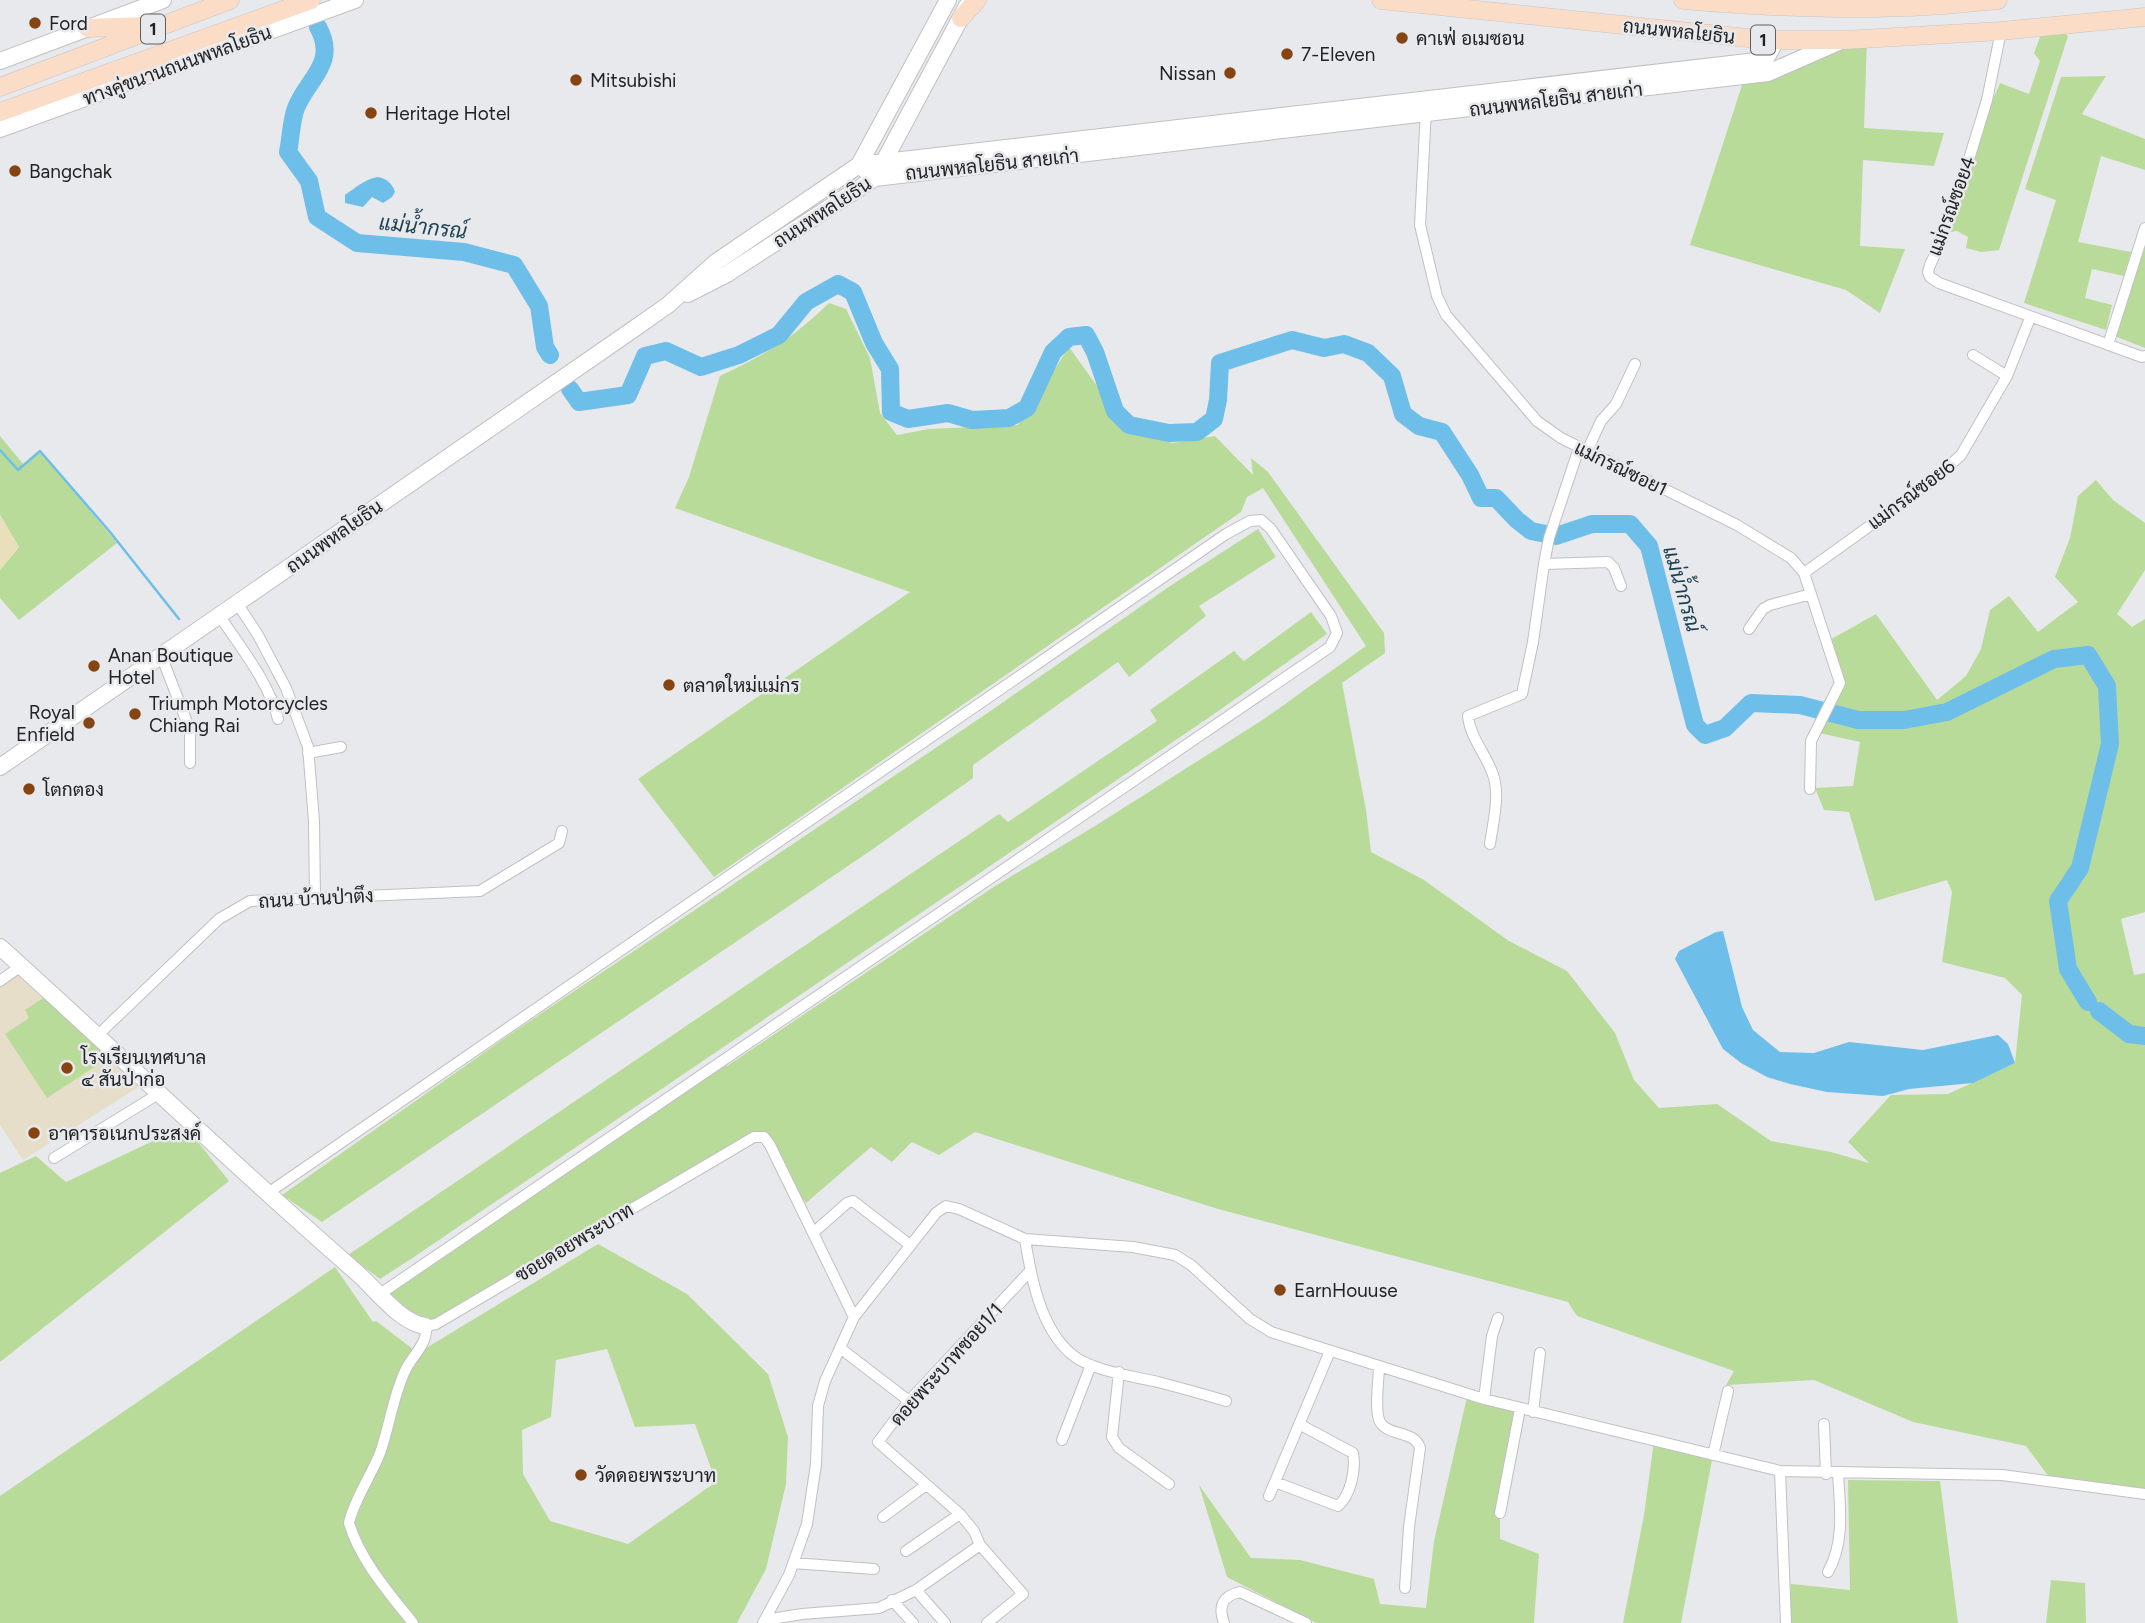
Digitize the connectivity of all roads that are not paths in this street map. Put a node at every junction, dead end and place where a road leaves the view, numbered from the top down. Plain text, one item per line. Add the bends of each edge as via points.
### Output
1 (163, 0) edge
2 (230, 0) edge
3 (312, 0) edge
4 (355, 0) edge
5 (948, 0) edge
6 (971, 0) edge
7 (977, 0) edge
8 (1381, 0) edge
9 (1683, 0) edge
10 (1991, 0) edge
11 (1998, 0) edge
12 (2145, 17) edge
13 (961, 18) junction
14 (163, 25) junction
15 (88, 29) junction
16 (2001, 31) junction
17 (1767, 40) junction
18 (1843, 40) junction
19 (170, 49) junction
20 (0, 61) edge
21 (21, 79) junction
22 (138, 80) junction
23 (0, 87) edge
24 (30, 101) junction
25 (1425, 107) junction
26 (0, 112) edge
27 (0, 130) edge
28 (898, 132) junction
29 (917, 159) junction
30 (886, 162) junction
31 (859, 165) junction
32 (875, 178) junction
33 (2145, 228) edge
34 (668, 305) junction
35 (2030, 318) junction
36 (2108, 345) junction
37 (1973, 355) dead end
38 (2145, 356) edge
39 (1635, 365) dead end
40 (2007, 376) junction
41 (1583, 450) junction
42 (1544, 564) junction
43 (1804, 573) junction
44 (1621, 586) dead end
45 (1811, 594) junction
46 (237, 603) junction
47 (219, 615) junction
48 (1749, 629) dead end
49 (161, 655) junction
50 (278, 719) dead end
51 (341, 747) dead end
52 (308, 750) junction
53 (190, 763) dead end
54 (0, 767) edge
55 (1810, 789) dead end
56 (562, 831) dead end
57 (1490, 844) dead end
58 (315, 898) junction
59 (215, 908) dead end
60 (216, 921) junction
61 (0, 947) edge
62 (21, 965) junction
63 (0, 981) edge
64 (98, 1035) junction
65 (160, 1093) junction
66 (54, 1158) dead end
67 (268, 1192) junction
68 (813, 1233) junction
69 (1025, 1239) junction
70 (910, 1245) junction
71 (1030, 1271) junction
72 (380, 1294) junction
73 (854, 1317) junction
74 (1498, 1318) dead end
75 (425, 1326) junction
76 (840, 1348) junction
77 (1330, 1350) junction
78 (1540, 1353) dead end
79 (1091, 1365) junction
80 (1379, 1366) junction
81 (1119, 1372) junction
82 (1728, 1391) dead end
83 (1484, 1399) junction
84 (909, 1401) junction
85 (1226, 1401) dead end
86 (1520, 1409) junction
87 (1533, 1412) junction
88 (1299, 1424) junction
89 (1824, 1424) dead end
90 (1062, 1440) dead end
91 (1713, 1455) junction
92 (1780, 1471) junction
93 (1826, 1474) junction
94 (1838, 1474) junction
95 (1275, 1482) junction
96 (1170, 1484) dead end
97 (926, 1485) junction
98 (2145, 1494) edge
99 (1269, 1496) dead end
100 (1500, 1513) dead end
101 (960, 1514) junction
102 (883, 1517) dead end
103 (981, 1545) junction
104 (906, 1551) dead end
105 (793, 1563) junction
106 (874, 1569) dead end
107 (1828, 1572) dead end
108 (1405, 1588) dead end
109 (916, 1590) junction
110 (892, 1600) junction
111 (764, 1622) edge
112 (413, 1623) edge
113 (913, 1623) edge
114 (945, 1623) edge
115 (987, 1623) edge
116 (1224, 1623) edge
117 (1306, 1623) edge
118 (1786, 1623) edge

1 - 15 main road, 1
2 - 14 main road, 1
3 - 19 main road, 1
4 - 22 main road, ทางคู่ขนานถนนพหลโยธิน / 1
5 - 31 main road, ถนนพหลโยธิน
6 - 13 main road, ถนนพหลโยธิน
7 - 13 main road
8 - 17 main road, ถนนพหลโยธิน / 1
9 - 10 main road, ถนนพหลโยธิน / 1 via 1847,9
10 - 11 main road, ถนนพหลโยธิน / 1
12 - 16 main road, ถนนพหลโยธิน / 1
13 - 28 main road, ถนนพหลโยธิน
14 - 15 main road
14 - 21 main road, 1
15 - 20 main road, 1
16 - 18 main road, ถนนพหลโยธิน / 1
16 - 35 street, แม่กรณ์ซอย4 via 1987,100 1928,272 1939,283
17 - 18 main road, ถนนพหลโยธิน / 1
17 - 25 main road, ถนนพหลโยธิน สายเก่า via 1772,48 1765,60
18 - 25 main road, ถนนพหลโยธิน สายเก่า via 1768,73
19 - 22 main road
19 - 24 main road, 1
21 - 23 main road, 1
21 - 24 main road via 37,78 43,83 43,90
22 - 27 main road, ทางคู่ขนานถนนพหลโยธิน / 1
24 - 26 main road, 1
25 - 29 main road, ถนนพหลโยธิน สายเก่า
25 - 32 main road, ถนนพหลโยธิน สายเก่า
25 - 41 street, แม่กรณ์ซอย1 via 1420,225 1437,296 1446,315 1537,421
28 - 29 main road via 899,153
28 - 30 main road, ถนนพหลโยธิน
29 - 30 main road, ถนนพหลโยธิน สายเก่า
30 - 31 main road, ถนนพหลโยธิน สายเก่า
30 - 32 main road, ถนนพหลโยธิน
31 - 32 main road
31 - 34 main road, ถนนพหลโยธิน via 716,262
32 - 34 main road, ถนนพหลโยธิน via 727,274
33 - 36 street
34 - 46 main road, ถนนพหลโยธิน
35 - 36 street, แม่กรณ์ซอย4
35 - 40 street, แม่กรณ์ซอย6
36 - 38 street
37 - 40 street
39 - 41 street via 1616,404
40 - 43 street, แม่กรณ์ซอย6 via 1961,456
41 - 42 street
41 - 43 street, แม่กรณ์ซอย1 via 1737,525 1790,558
42 - 44 street via 1608,562
42 - 57 street via 1522,694 1468,716 1493,774 1496,792
43 - 45 street
45 - 48 street via 1770,605
45 - 55 street via 1840,683 1811,741
46 - 47 main road, ถนนพหลโยธิน
46 - 52 street via 286,688
47 - 49 main road, ถนนพหลโยธิน
47 - 50 street
49 - 53 street via 190,730
49 - 54 main road, ถนนพหลโยธิน
51 - 52 street
52 - 58 street
56 - 58 street, ถนน บ้านป่าตึง via 559,843 480,891
58 - 60 street, ถนน บ้านป่าตึง via 250,901
59 - 60 street
60 - 64 street, ถนน บ้านป่าตึง
61 - 62 main road
62 - 63 street
62 - 64 main road
64 - 65 main road
65 - 66 street
65 - 67 main road
67 - 72 main road
67 - 72 street via 1226,534 1250,521 1261,520 1271,529 1331,616 1337,633 1330,647
68 - 70 street via 853,1201
68 - 73 street, ซอยดอยพระบาท
68 - 75 street, ซอยดอยพระบาท via 770,1145 764,1137 754,1137 436,1324
69 - 70 street via 946,1206
69 - 71 street
69 - 77 street via 1133,1247 1175,1255 1271,1332
70 - 73 street
71 - 79 street via 1058,1338 1070,1353
71 - 84 street, ดอยพระบาทซอย1/1
72 - 75 main road via 410,1321
73 - 76 street
74 - 83 street
75 - 112 street via 428,1335 403,1376 381,1451 349,1523 371,1568
76 - 84 street
76 - 105 street via 818,1406 807,1524
77 - 80 street
77 - 88 street
78 - 87 street
79 - 81 street
79 - 90 street
80 - 83 street
80 - 108 street via 1379,1419 1391,1430 1413,1437 1420,1447
81 - 85 street
81 - 96 street via 1114,1443
82 - 91 street
83 - 86 street
84 - 97 street, ดอยพระบาทซอย1/1 via 878,1442
86 - 87 street
86 - 100 street
87 - 91 street
88 - 95 street
88 - 95 street via 1353,1453 1348,1494 1338,1506
89 - 93 street
91 - 92 street
92 - 93 street
92 - 118 street
93 - 94 street
94 - 98 street via 2002,1475
94 - 107 street via 1839,1538
95 - 99 street
97 - 101 street, ดอยพระบาทซอย1/1
97 - 102 street
101 - 103 street, ดอยพระบาทซอย1/1
101 - 104 street
103 - 109 street
103 - 115 street, ดอยพระบาทซอย1/1 via 1023,1594
105 - 106 street
105 - 111 street
109 - 110 street
109 - 114 street
110 - 111 street via 878,1608
110 - 113 street
116 - 117 street via 1222,1601 1240,1592

